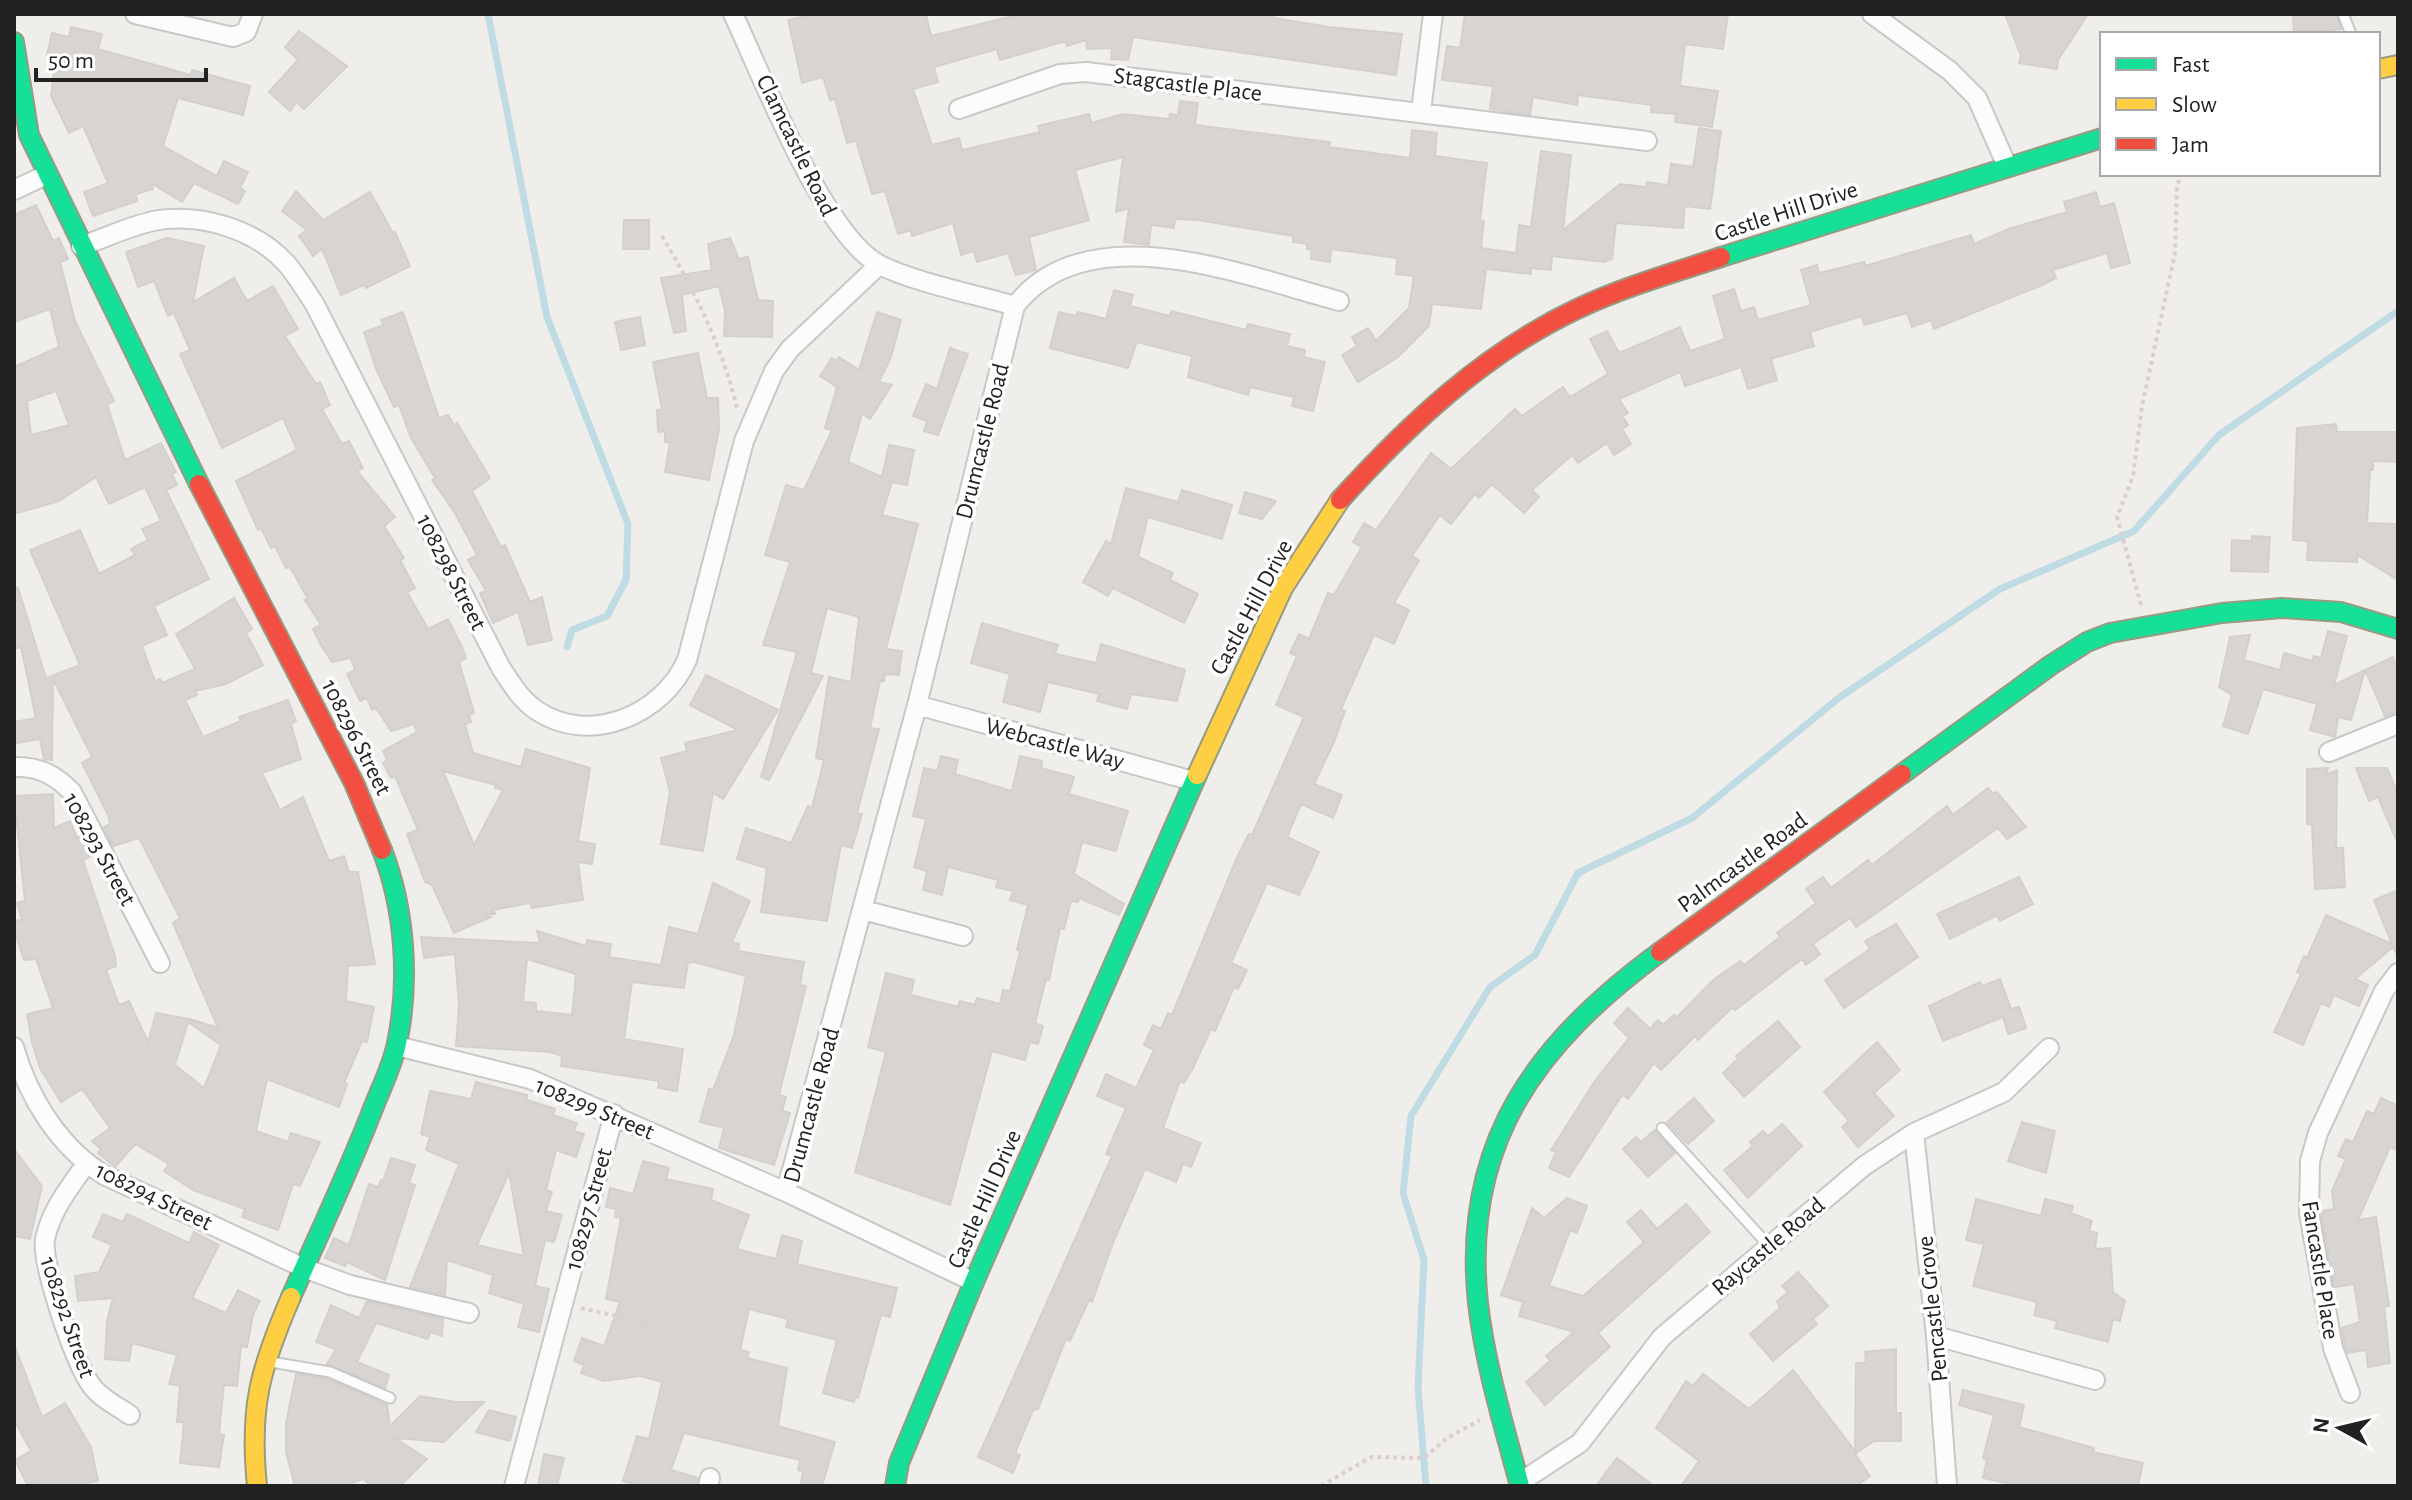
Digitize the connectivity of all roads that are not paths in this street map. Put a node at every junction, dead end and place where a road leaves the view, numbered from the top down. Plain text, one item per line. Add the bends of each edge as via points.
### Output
1 (135, 14) edge
2 (253, 14) edge
3 (733, 14) edge
4 (1433, 14) edge
5 (1872, 14) edge
6 (14, 42) edge
7 (959, 109) dead end
8 (1421, 111) junction
9 (2100, 139) edge
10 (1647, 141) dead end
11 (2007, 166) junction
12 (46, 175) junction
13 (14, 190) edge
14 (81, 246) junction
15 (879, 265) junction
16 (1339, 301) dead end
17 (1015, 306) junction
18 (2398, 629) edge
19 (917, 705) junction
20 (2398, 724) edge
21 (2329, 752) dead end
22 (14, 767) edge
23 (1193, 781) junction
24 (863, 910) junction
25 (963, 936) dead end
26 (160, 963) dead end
27 (2398, 973) edge
28 (397, 1046) junction
29 (14, 1047) edge
30 (2049, 1048) dead end
31 (614, 1114) junction
32 (1662, 1128) dead end
33 (1914, 1133) junction
34 (86, 1164) junction
35 (786, 1192) junction
36 (1769, 1246) junction
37 (304, 1268) junction
38 (974, 1282) junction
39 (469, 1313) dead end
40 (1936, 1336) junction
41 (265, 1361) junction
42 (2095, 1380) dead end
43 (2350, 1393) dead end
44 (390, 1398) dead end
45 (130, 1415) dead end
46 (1520, 1484) edge
47 (257, 1486) edge
48 (514, 1486) edge
49 (895, 1486) edge
50 (1947, 1486) edge

1 - 2 street via 233,37 246,32
3 - 15 street, Clamcastle Road via 836,224
4 - 8 street
5 - 11 street via 1950,71 1977,98
6 - 12 street, 108296 Street via 29,135
7 - 8 street, Stagcastle Place via 1060,74 1086,72
8 - 10 street, Stagcastle Place
9 - 11 street, Castle Hill Drive
11 - 23 street, Castle Hill Drive via 1618,293 1576,309 1485,363 1397,437 1338,503 1283,588
12 - 13 street
12 - 14 street, 108296 Street
14 - 15 street, 108298 Street via 156,221 189,219 253,237 285,261 314,303 501,668 538,712 584,726 630,717 663,697 678,680 744,441 774,371 790,349
14 - 28 street, 108296 Street via 376,831 392,876 403,951
15 - 17 street, Clamcastle Road
16 - 17 street via 1191,261 1113,257 1046,276
17 - 19 street, Drumcastle Road
18 - 46 street, Palmcastle Road via 2351,612 2311,608 2202,616 2092,640 1625,978 1564,1032 1518,1097 1490,1156 1476,1209 1474,1273 1483,1341
19 - 23 street, Webcastle Way
19 - 24 street, Drumcastle Road
20 - 21 street
22 - 26 street, 108293 Street via 36,768 72,792
23 - 38 street, Castle Hill Drive
24 - 25 street
24 - 35 street, Drumcastle Road
27 - 43 street, Fancastle Place via 2384,991 2310,1161 2309,1213 2333,1348
28 - 31 street, 108299 Street via 530,1079
28 - 37 street, 108296 Street
29 - 34 street, 108294 Street via 38,1107
30 - 33 street, Raycastle Road via 2004,1092
31 - 35 street, 108299 Street
31 - 48 street, 108297 Street
32 - 36 lane
33 - 36 street, Raycastle Road via 1864,1166
33 - 40 street, Pencastle Grove
34 - 37 street, 108294 Street
34 - 45 street, 108292 Street via 51,1220 45,1265 84,1376 97,1393
35 - 38 street, Drumcastle Road
36 - 46 street, Raycastle Road via 1662,1337 1580,1443
37 - 39 street, 108294 Street via 350,1285
37 - 41 street, 108296 Street
38 - 49 street, Castle Hill Drive via 899,1463
40 - 42 street
40 - 50 street, Pencastle Grove
41 - 44 lane via 330,1372
41 - 47 street, 108296 Street via 252,1434

